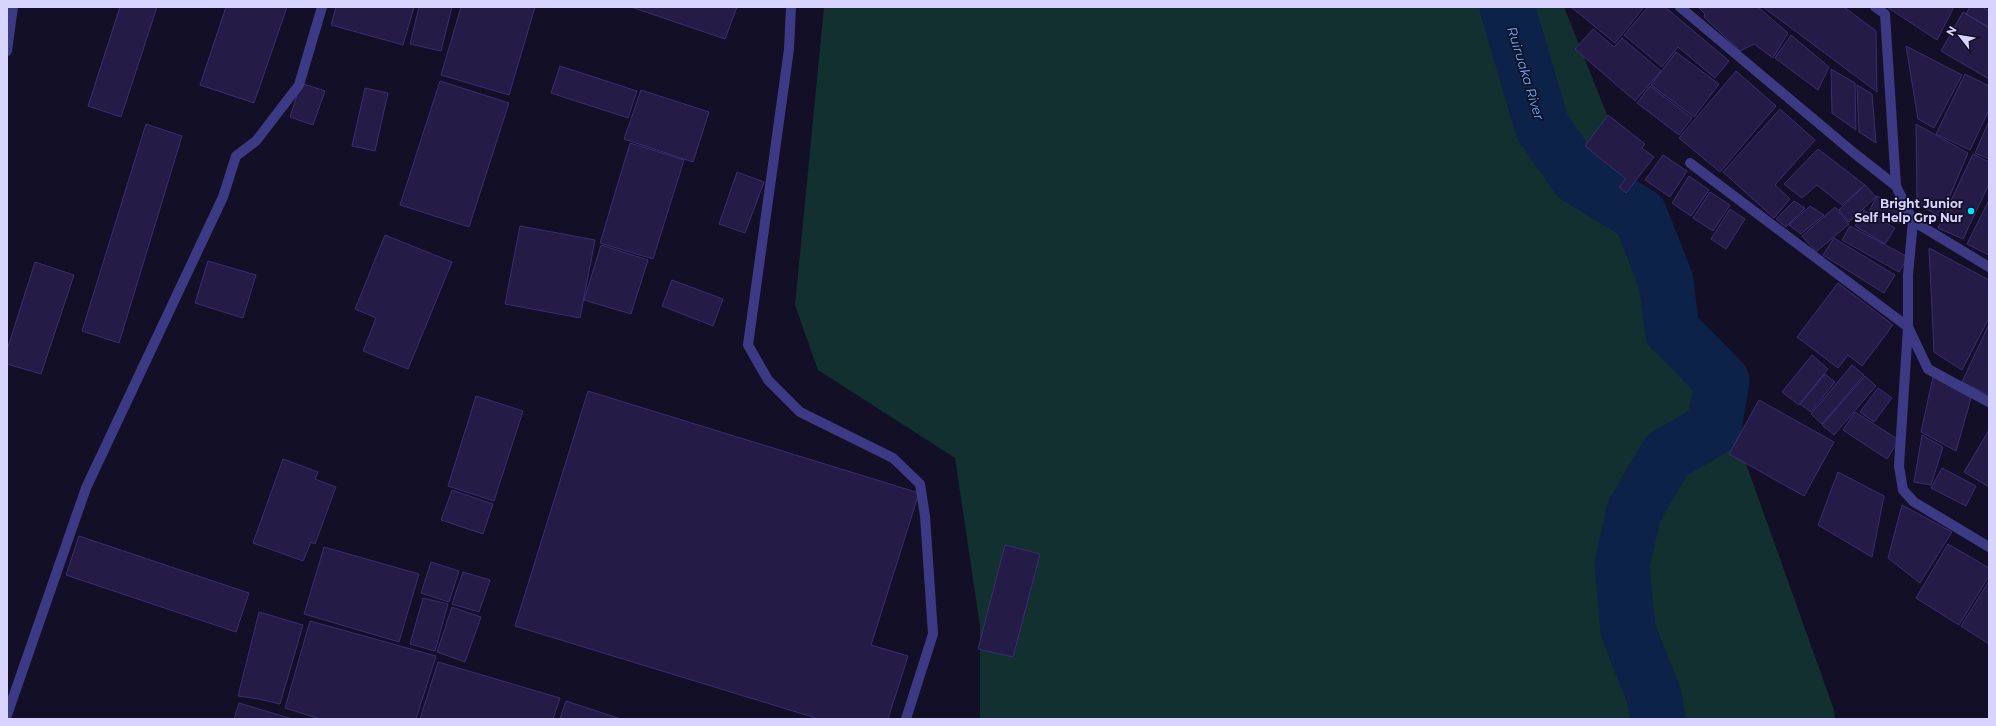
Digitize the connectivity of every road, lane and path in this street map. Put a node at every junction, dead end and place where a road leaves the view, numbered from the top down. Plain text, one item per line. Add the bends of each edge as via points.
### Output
1 (13, 7) edge
2 (322, 7) edge
3 (792, 7) edge
4 (1680, 7) edge
5 (1874, 7) edge
6 (7, 51) edge
7 (1690, 163) dead end
8 (1896, 186) junction
9 (1913, 221) junction
10 (1989, 268) edge
11 (1908, 327) junction
12 (1989, 402) edge
13 (1989, 547) edge
14 (7, 715) edge
15 (906, 719) edge

1 - 6 street
2 - 14 street via 299,85 256,141 236,156 223,197 86,488
3 - 15 street via 789,49 748,345 768,380 800,412 893,458 920,484 925,516 934,634
4 - 8 street via 1854,154
5 - 8 street via 1885,14
7 - 11 street
8 - 9 street
9 - 10 street
9 - 11 street via 1908,275
11 - 12 street via 1928,370
11 - 13 street via 1899,466 1903,490 1914,502

